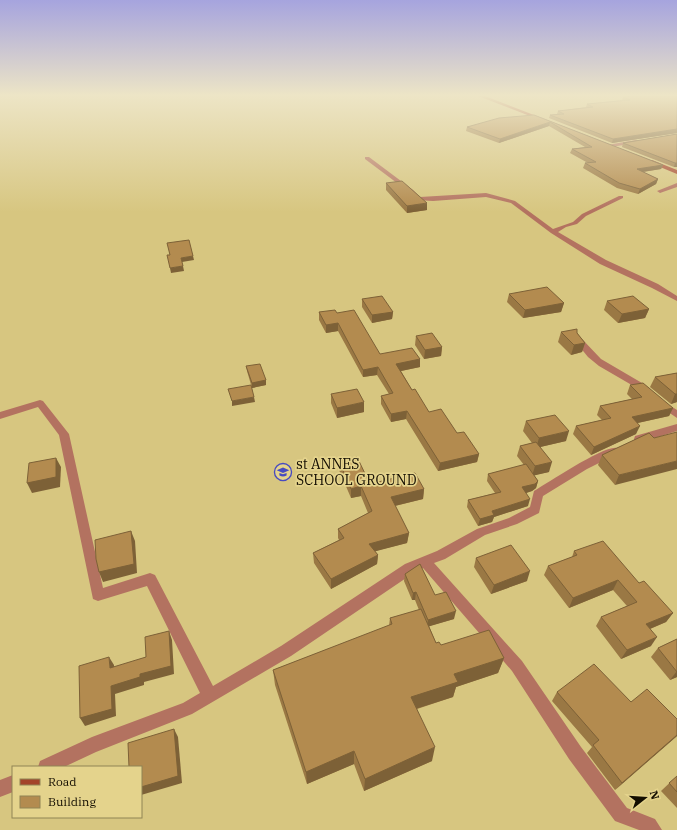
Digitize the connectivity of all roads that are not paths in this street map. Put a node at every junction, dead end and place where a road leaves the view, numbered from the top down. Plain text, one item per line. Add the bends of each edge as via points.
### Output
1 (644, 140) edge
2 (602, 142) edge
3 (610, 145) junction
4 (623, 151) edge
5 (367, 158) dead end
6 (643, 159) edge
7 (677, 172) edge
8 (677, 185) edge
9 (660, 190) dead end
10 (622, 197) dead end
11 (553, 232) junction
12 (677, 300) edge
13 (579, 341) edge
14 (677, 415) edge
15 (0, 416) edge
16 (677, 428) edge
17 (425, 562) junction
18 (210, 696) junction
19 (48, 766) edge
20 (12, 783) edge
21 (0, 789) edge
22 (653, 830) edge

1 - 3 street
2 - 3 main road
3 - 4 main road
5 - 11 street via 418,199 486,195 498,197 513,202
6 - 7 main road
8 - 9 street
10 - 11 street
11 - 12 street via 603,262 655,286
13 - 14 street via 606,367 638,383
15 - 18 street via 40,403 64,434 98,595 150,579
16 - 17 street via 626,445 583,466 538,494 535,510 481,532
17 - 18 street via 410,568 286,651
17 - 22 street via 517,666 575,753 621,815 648,825
18 - 19 street via 187,709 92,745
20 - 21 street

